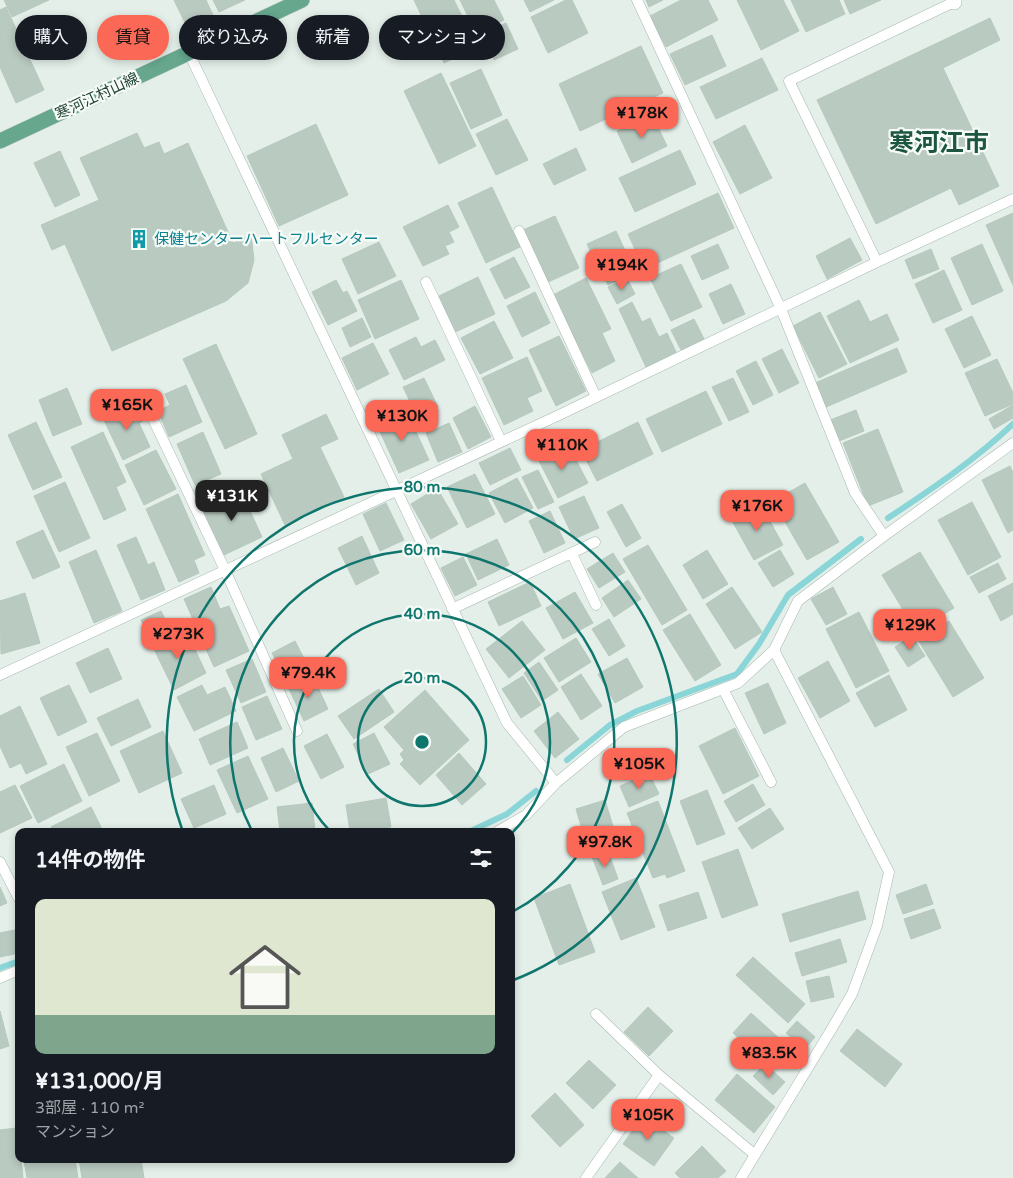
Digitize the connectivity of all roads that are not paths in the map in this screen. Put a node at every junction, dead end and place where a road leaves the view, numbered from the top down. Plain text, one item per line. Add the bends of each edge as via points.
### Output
1 (302, 0) edge
2 (637, 0) edge
3 (954, 1) edge
4 (270, 15) edge
5 (179, 58) edge
6 (192, 60) edge
7 (0, 141) edge
8 (1013, 199) edge
9 (519, 231) dead end
10 (877, 262) junction
11 (426, 282) dead end
12 (781, 309) junction
13 (596, 397) junction
14 (143, 398) dead end
15 (501, 441) junction
16 (1013, 443) edge
17 (396, 490) junction
18 (884, 536) junction
19 (595, 542) dead end
20 (572, 554) junction
21 (225, 570) junction
22 (596, 605) dead end
23 (452, 609) junction
24 (774, 650) junction
25 (0, 675) edge
26 (723, 689) junction
27 (296, 730) dead end
28 (771, 782) dead end
29 (556, 783) junction
30 (503, 828) edge
31 (0, 862) edge
32 (15, 890) edge
33 (15, 972) edge
34 (0, 978) edge
35 (596, 1014) dead end
36 (659, 1075) junction
37 (754, 1154) junction
38 (586, 1178) edge
39 (741, 1178) edge

1 - 4 main road, 寒河江村山線
2 - 12 lane
3 - 10 lane via 790,81
5 - 7 main road, 寒河江村山線
6 - 17 lane
8 - 10 lane
9 - 13 lane
10 - 12 lane
11 - 15 lane
12 - 13 lane
12 - 18 lane via 855,493
13 - 15 lane
14 - 21 lane
15 - 17 lane
16 - 18 lane
17 - 21 lane
17 - 23 lane
18 - 24 lane via 798,601
19 - 20 lane
20 - 22 lane
20 - 23 lane
21 - 25 lane
21 - 27 lane
23 - 29 lane via 508,724
24 - 26 lane via 738,683
24 - 37 lane via 889,872 877,926 852,994
26 - 28 lane
26 - 29 lane via 624,727
29 - 30 lane via 526,815
31 - 32 lane
33 - 34 lane
35 - 36 lane
36 - 37 lane
36 - 38 lane
37 - 39 lane

